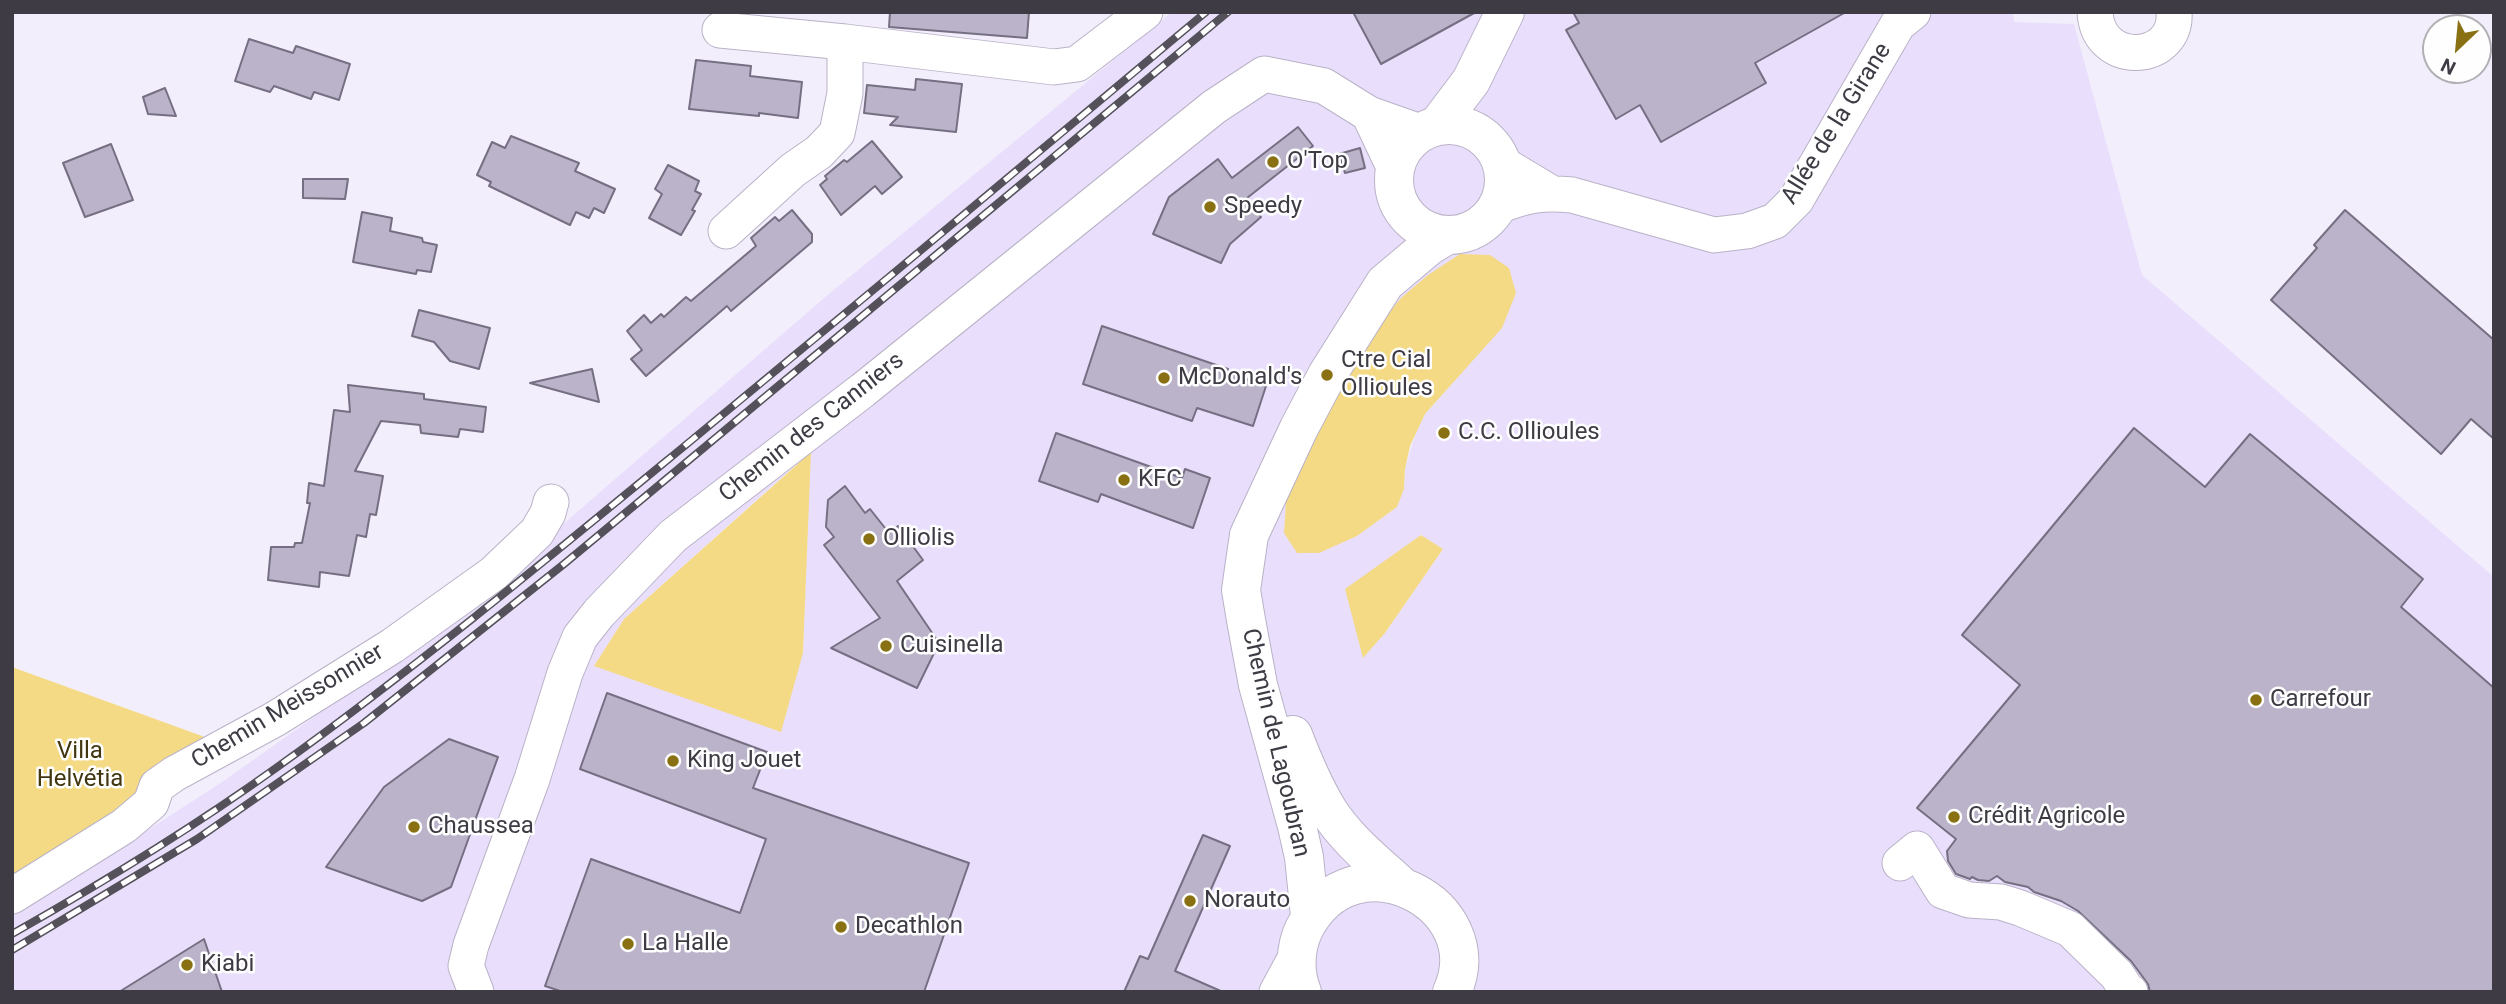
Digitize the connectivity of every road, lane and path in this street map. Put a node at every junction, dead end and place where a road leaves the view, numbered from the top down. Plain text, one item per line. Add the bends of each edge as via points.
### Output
1 (1145, 12) edge
2 (1505, 12) edge
3 (1913, 12) edge
4 (2095, 12) edge
5 (2174, 12) edge
6 (720, 30) dead end
7 (845, 42) junction
8 (1471, 81) junction
9 (1369, 114) junction
10 (1429, 129) junction
11 (1492, 149) junction
12 (1396, 185) junction
13 (1551, 193) junction
14 (1496, 207) junction
15 (726, 231) dead end
16 (1447, 235) junction
17 (1385, 283) junction
18 (1270, 491) junction
19 (551, 502) dead end
20 (1900, 863) dead end
21 (1400, 885) junction
22 (12, 895) edge
23 (1311, 916) junction
24 (1299, 974) edge
25 (476, 992) edge
26 (1277, 992) edge
27 (1452, 992) edge
28 (2130, 992) edge

1 - 7 street via 1077,64 1054,67
2 - 8 main road
3 - 13 street, Allée de la Girane via 1898,24 1796,200 1774,221 1747,231 1714,235
4 - 5 street via 2105,40 2128,53 2154,49 2164,41
6 - 7 street
7 - 15 street via 845,93 837,133
8 - 10 main road
8 - 11 main road
9 - 10 street, Chemin des Canniers
9 - 12 street
9 - 25 street, Chemin des Canniers via 1324,86 1264,74 1244,86 673,536 580,637 471,945 466,966
10 - 11 main road via 1468,128
10 - 12 main road via 1404,148
11 - 13 street, Allée de la Girane
11 - 14 main road via 1503,186
12 - 16 main road via 1406,214 1418,225
12 - 17 main road, Chemin de Lagoubran via 1396,241
13 - 14 street, Allée de la Girane via 1521,196
14 - 16 main road via 1478,226
16 - 17 main road, Chemin de Lagoubran
17 - 18 main road, Chemin de Lagoubran via 1327,375
18 - 21 main road, Chemin de Lagoubran via 1269,643 1292,732 1329,812
18 - 23 main road, Chemin de Lagoubran via 1249,535 1241,590 1258,685 1304,857
19 - 22 street, Chemin Meissonnier via 537,532 494,573 392,646 156,786 151,803 124,826
20 - 28 street via 1917,849 1943,891 1969,900 2001,902 2070,929
21 - 23 main road via 1380,882 1350,887 1324,901
21 - 27 main road, Chemin de Lagoubran via 1424,897 1447,922 1458,953
23 - 24 main road via 1301,936
24 - 26 street

